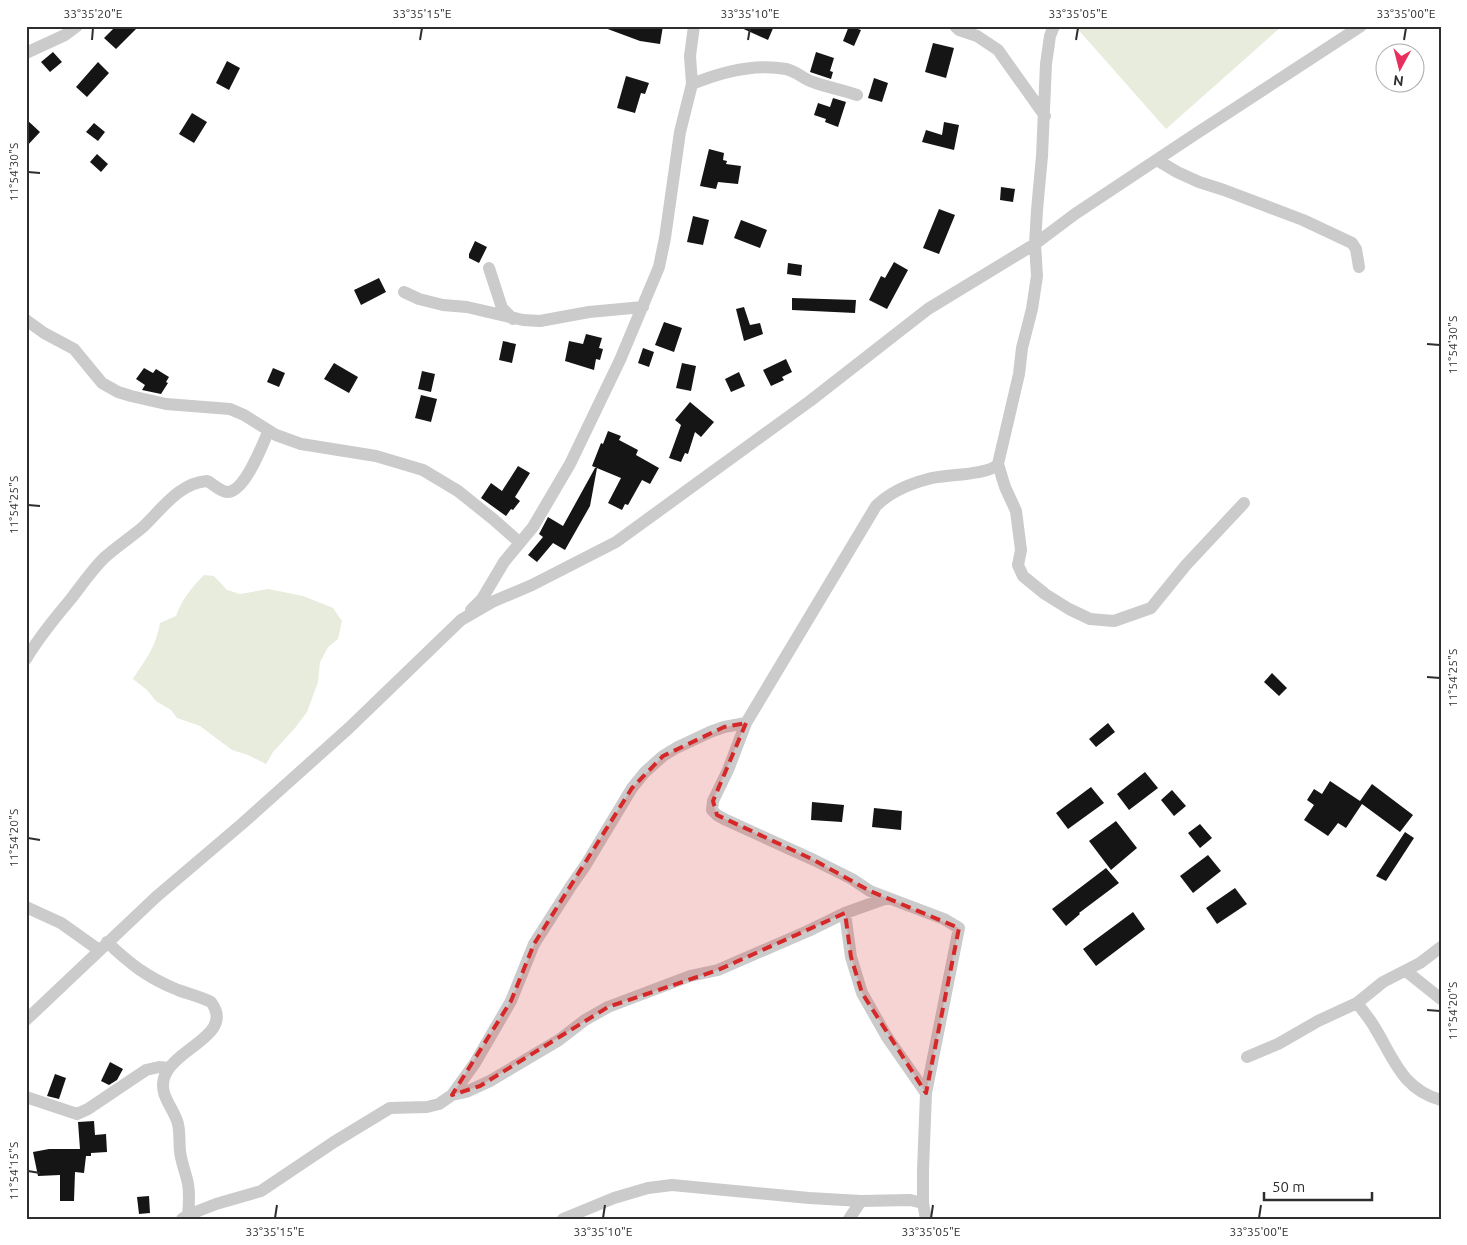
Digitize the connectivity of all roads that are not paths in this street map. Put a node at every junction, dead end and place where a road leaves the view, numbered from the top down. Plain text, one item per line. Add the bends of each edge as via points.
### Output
1 (77, 26) edge
2 (694, 26) edge
3 (955, 26) edge
4 (1054, 26) edge
5 (1361, 26) edge
6 (26, 53) edge
7 (692, 84) junction
8 (857, 95) dead end
9 (1045, 116) junction
10 (1157, 160) junction
11 (1035, 244) junction
12 (1359, 267) dead end
13 (489, 268) dead end
14 (404, 292) dead end
15 (643, 307) junction
16 (514, 319) junction
17 (26, 320) edge
18 (268, 432) junction
19 (998, 464) junction
20 (1244, 503) dead end
21 (519, 542) junction
22 (461, 620) junction
23 (26, 659) edge
24 (746, 723) junction
25 (887, 898) junction
26 (26, 907) edge
27 (845, 913) junction
28 (103, 946) junction
29 (1441, 947) edge
30 (1406, 971) junction
31 (1441, 999) edge
32 (1358, 1003) junction
33 (26, 1020) edge
34 (1247, 1058) dead end
35 (169, 1068) junction
36 (926, 1093) junction
37 (452, 1095) junction
38 (26, 1097) edge
39 (1441, 1100) edge
40 (861, 1201) junction
41 (923, 1203) junction
42 (185, 1217) edge
43 (563, 1219) edge
44 (849, 1219) edge
45 (926, 1219) edge

1 - 6 street
2 - 7 street via 690,56
3 - 9 street via 998,50
4 - 9 street via 1046,64
5 - 10 street
7 - 8 street via 720,73 772,67 796,72 810,81
7 - 15 street via 680,132 659,267
9 - 11 street
10 - 11 street
10 - 12 street via 1199,182 1303,220 1352,243
11 - 19 street via 1037,276 1032,309
11 - 22 street via 928,309 810,401 616,542
13 - 16 street via 502,308
14 - 16 street via 438,304 467,307
15 - 16 street via 540,320
15 - 21 street via 570,464 533,527
17 - 18 street via 74,349 109,388 166,404 230,408
18 - 21 street via 301,444 376,456 423,470 458,491
18 - 23 street via 240,485 224,491 207,481 190,485 103,559 41,635
19 - 20 street via 1016,511 1021,550 1018,565 1022,576 1061,604 1090,618 1114,621 1151,608
19 - 24 street via 991,470 929,478 887,496 876,506
21 - 22 street via 482,600
22 - 28 street via 299,774
24 - 25 street via 712,810
24 - 37 street via 701,736 663,756 632,788 534,944 511,1001
25 - 27 street
25 - 36 street via 944,919 959,928
26 - 28 street
27 - 36 street via 851,957 862,993 887,1037
27 - 37 street via 726,967 690,976 608,1007 490,1081
28 - 33 street
28 - 35 street via 140,971 178,990 206,999 216,1008 215,1025
29 - 30 street
30 - 31 street
30 - 32 street via 1383,982
32 - 34 street
32 - 39 street via 1414,1089
35 - 38 street via 146,1070 78,1114
35 - 42 street via 163,1085 166,1100 178,1122 180,1151 189,1192
36 - 41 street
37 - 42 street via 427,1107 390,1108 261,1191
40 - 41 street via 910,1200
40 - 43 street via 672,1185 614,1198
40 - 44 street
41 - 45 street

